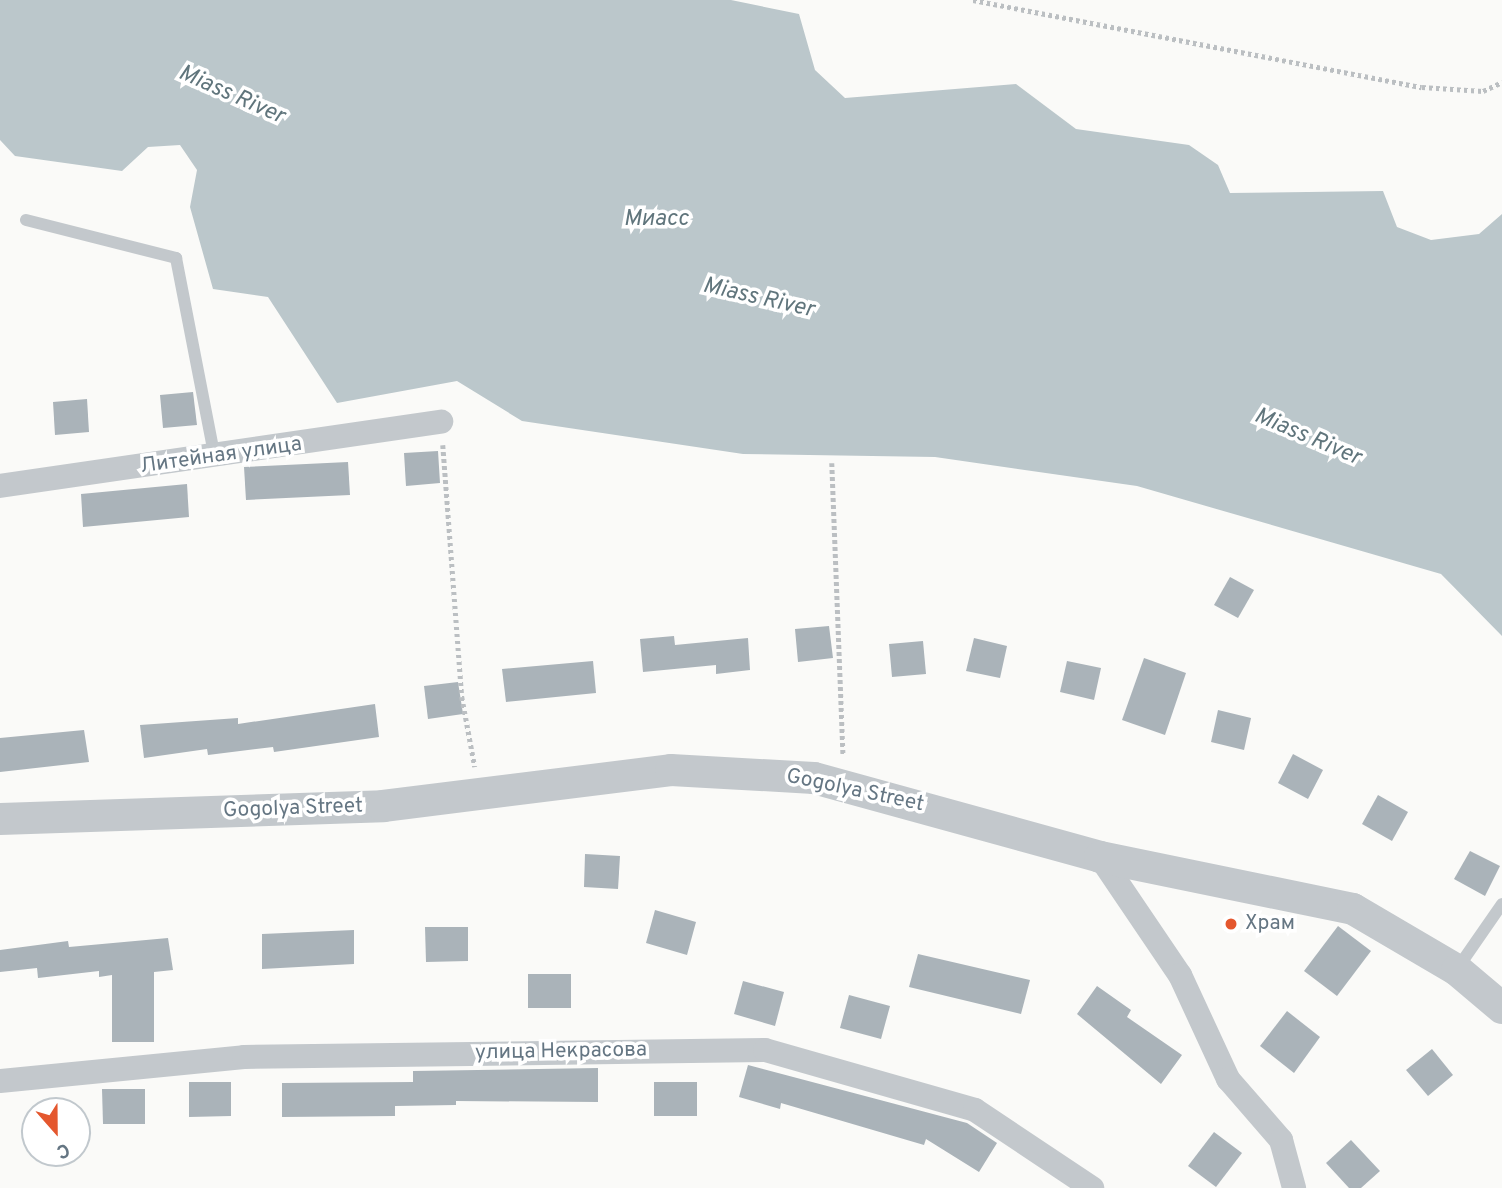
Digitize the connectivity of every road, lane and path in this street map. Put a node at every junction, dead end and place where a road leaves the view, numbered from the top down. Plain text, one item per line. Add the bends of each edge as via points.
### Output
1 (973, 0) edge
2 (1502, 82) edge
3 (26, 220) dead end
4 (441, 422) joint
5 (215, 458) junction
6 (832, 463) dead end
7 (0, 486) edge
8 (844, 785) junction
9 (481, 795) junction
10 (0, 819) edge
11 (1100, 857) junction
12 (1502, 904) edge
13 (1457, 970) junction
14 (1502, 1008) edge
15 (0, 1082) edge
16 (1092, 1188) edge
17 (1294, 1188) edge

1 - 2 path via 1422,87 1483,91
3 - 5 lane via 176,258
4 - 5 street, Литейная улица
4 - 9 path via 462,696
5 - 7 street, Литейная улица
6 - 8 path
8 - 9 street, Gogolya Street via 745,771 671,770
8 - 11 street, Gogolya Street
9 - 10 street, Gogolya Street via 383,806
11 - 13 street, Gogolya Street via 1353,909
11 - 17 street via 1180,975 1228,1079 1281,1140
12 - 13 lane
13 - 14 street, Gogolya Street
15 - 16 street, улица Некрасова via 244,1056 765,1050 975,1110

